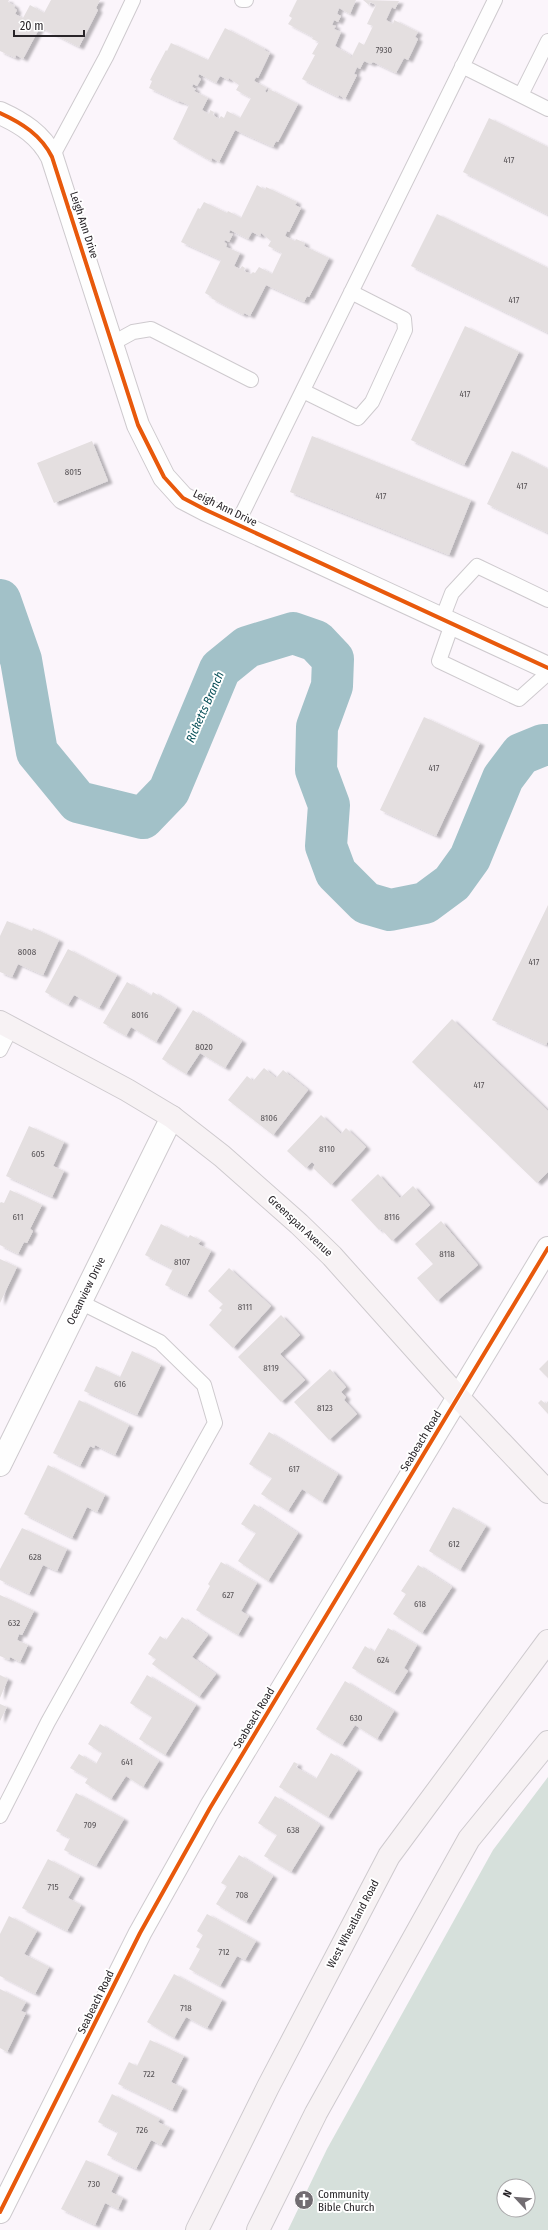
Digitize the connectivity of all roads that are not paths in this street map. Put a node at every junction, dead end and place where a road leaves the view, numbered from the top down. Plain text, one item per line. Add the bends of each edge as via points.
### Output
1 (133, 0) edge
2 (242, 0) edge
3 (246, 0) edge
4 (495, 0) edge
5 (548, 41) edge
6 (462, 66) junction
7 (521, 95) junction
8 (548, 108) edge
9 (0, 113) edge
10 (52, 157) junction
11 (352, 292) junction
12 (113, 343) junction
13 (251, 380) dead end
14 (303, 391) junction
15 (237, 524) junction
16 (548, 600) edge
17 (447, 621) junction
18 (548, 668) edge
19 (548, 672) edge
20 (5, 1025) edge
21 (0, 1050) edge
22 (172, 1117) junction
23 (548, 1248) edge
24 (80, 1302) junction
25 (458, 1397) junction
26 (0, 1465) edge
27 (548, 1492) edge
28 (548, 1641) edge
29 (548, 1742) edge
30 (0, 1816) edge
31 (0, 2212) edge
32 (197, 2230) edge
33 (258, 2230) edge

1 - 10 lane via 106,57
2 - 3 lane
4 - 6 lane
5 - 7 lane
6 - 7 lane
6 - 11 lane
7 - 8 lane
9 - 10 street, Leigh Ann Drive via 23,124 46,145
10 - 12 street, Leigh Ann Drive
11 - 14 lane
11 - 14 lane via 404,318 405,330 372,402 358,418
12 - 13 lane via 133,332 151,329
12 - 15 street, Leigh Ann Drive via 138,425 164,477 183,498
14 - 15 lane
15 - 17 street, Leigh Ann Drive
16 - 17 lane via 477,566 452,593
17 - 18 street, Leigh Ann Drive
17 - 19 lane via 439,661 519,699
20 - 21 lane
20 - 22 main road, Greenspan Avenue via 120,1086
22 - 24 street, Oceanview Drive
22 - 25 main road, Greenspan Avenue via 222,1156 332,1256
23 - 25 street, Seabeach Road
24 - 26 street, Oceanview Drive
24 - 30 lane via 160,1342 204,1385 215,1423 48,1722
25 - 27 main road, Greenspan Avenue
25 - 31 street, Seabeach Road via 206,1815 140,1933
28 - 32 main road, West Wheatland Road via 389,1856 268,2087
29 - 33 main road via 470,1839 316,2113

